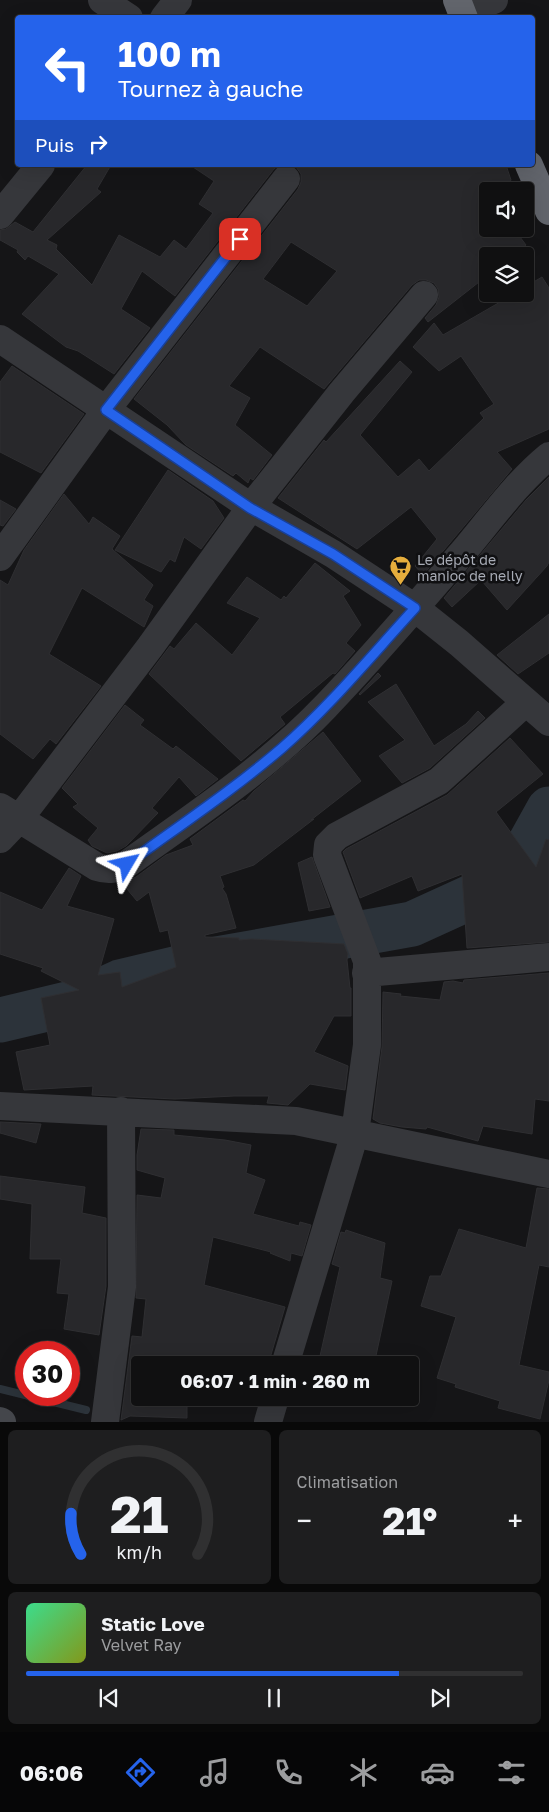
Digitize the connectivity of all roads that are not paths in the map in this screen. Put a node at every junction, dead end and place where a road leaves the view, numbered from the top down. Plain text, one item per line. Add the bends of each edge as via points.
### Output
1 (102, 0) edge
2 (178, 0) edge
3 (494, 0) edge
4 (461, 10) edge
5 (124, 15) edge
6 (166, 15) edge
7 (39, 167) edge
8 (530, 167) edge
9 (286, 179) dead end
10 (549, 211) edge
11 (0, 215) edge
12 (424, 295) dead end
13 (0, 339) edge
14 (106, 410) junction
15 (549, 456) edge
16 (250, 508) junction
17 (0, 557) edge
18 (415, 608) junction
19 (526, 702) junction
20 (549, 722) edge
21 (9, 813) edge
22 (0, 839) edge
23 (549, 957) edge
24 (366, 973) junction
25 (0, 1106) edge
26 (121, 1111) junction
27 (355, 1133) junction
28 (549, 1174) edge
29 (288, 1356) edge
30 (273, 1406) edge
31 (105, 1422) edge
32 (268, 1422) edge

1 - 5 street
2 - 6 street
3 - 4 street
7 - 11 street
8 - 10 highway
9 - 14 street
12 - 16 street
13 - 14 street
14 - 16 street
14 - 17 street
15 - 18 street via 520,485
16 - 18 street via 333,554
16 - 21 street via 150,647
18 - 19 street
18 - 21 street via 324,708 282,748 127,864 115,870 97,868
19 - 20 street
19 - 24 street via 439,781 337,836 328,845 326,855 368,961
21 - 22 street
23 - 24 street
24 - 27 street via 367,1045
25 - 26 street
26 - 27 street via 296,1121
26 - 31 street via 122,1287
27 - 28 street
27 - 29 street
30 - 32 street

